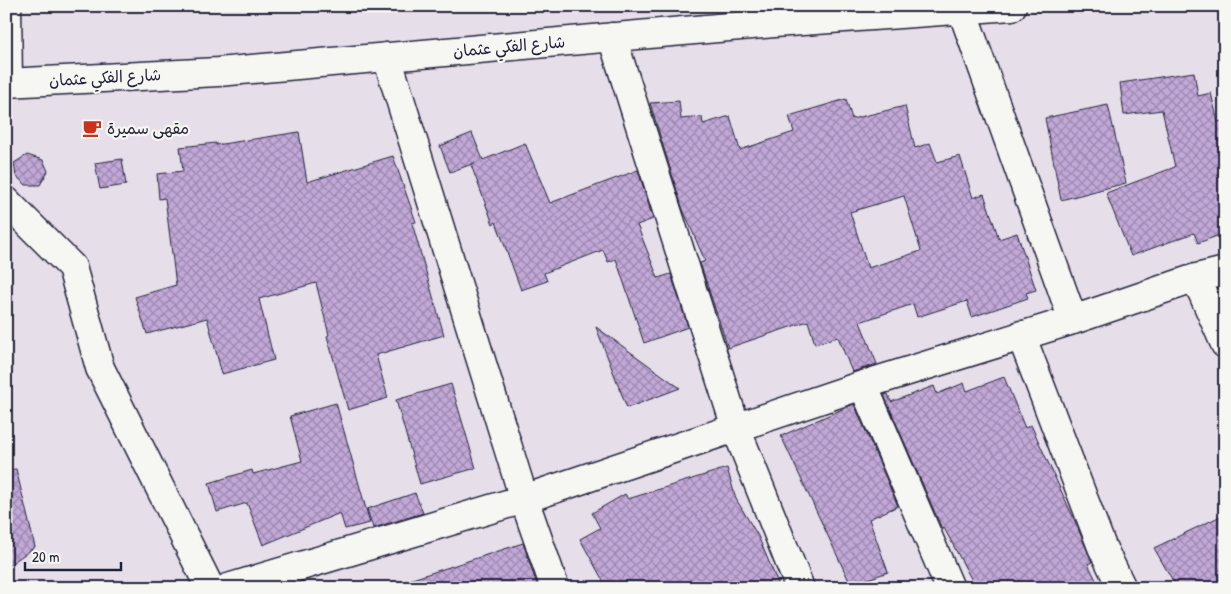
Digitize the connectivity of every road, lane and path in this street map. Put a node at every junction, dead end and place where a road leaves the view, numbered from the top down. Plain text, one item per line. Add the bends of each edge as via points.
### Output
1 (7, 6) edge
2 (1012, 6) edge
3 (962, 10) junction
4 (612, 37) junction
5 (387, 56) junction
6 (7, 84) edge
7 (6, 201) edge
8 (1225, 270) edge
9 (1196, 278) junction
10 (1073, 320) junction
11 (1021, 335) junction
12 (1225, 344) edge
13 (863, 385) junction
14 (736, 428) junction
15 (524, 499) junction
16 (210, 588) edge
17 (228, 588) edge
18 (555, 588) edge
19 (800, 588) edge
20 (950, 588) edge
21 (1122, 588) edge

1 - 6 street
2 - 3 street, شارع الفكي عثمان
3 - 4 street, شارع الفكي عثمان
3 - 10 street
4 - 5 street, شارع الفكي عثمان
4 - 14 street
5 - 6 street, شارع الفكي عثمان via 218,72
5 - 15 street
7 - 16 street via 72,267 100,368
8 - 9 street
9 - 10 street
9 - 12 street
10 - 11 street
11 - 13 street
11 - 21 street via 1102,547
13 - 14 street
13 - 20 street
14 - 15 street
14 - 19 street
15 - 17 street
15 - 18 street

